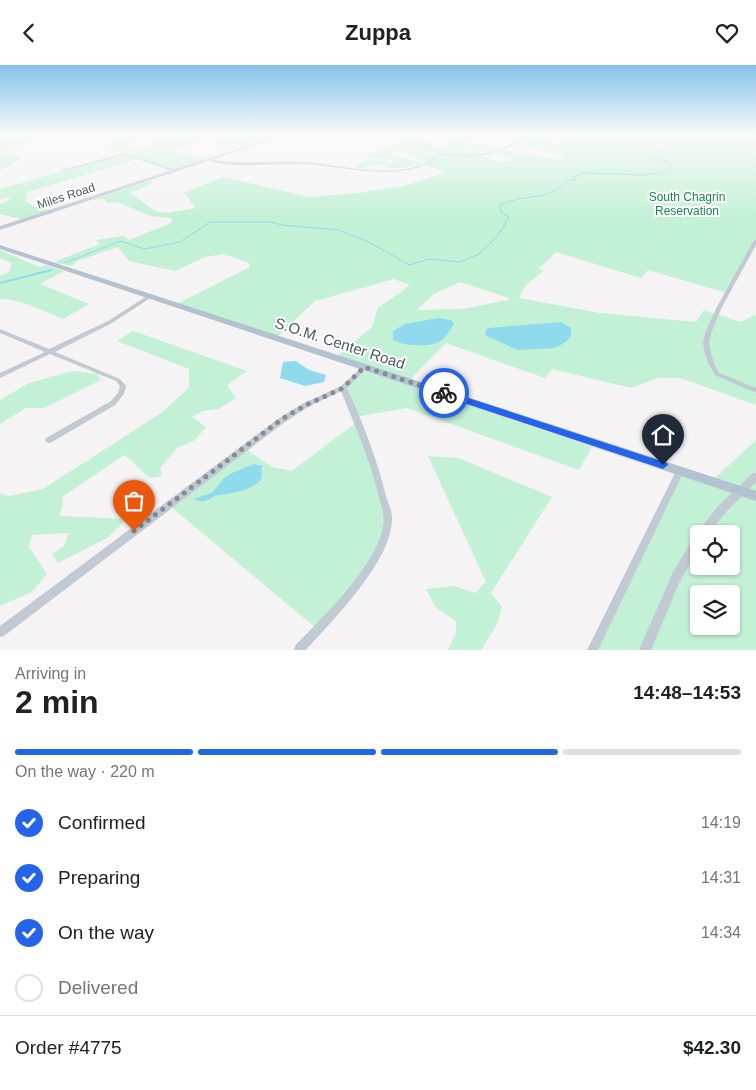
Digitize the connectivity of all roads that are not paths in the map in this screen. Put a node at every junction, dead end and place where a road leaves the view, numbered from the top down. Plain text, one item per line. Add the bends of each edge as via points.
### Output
1 (87, 163) edge
2 (154, 163) edge
3 (198, 163) edge
4 (227, 163) edge
5 (295, 163) edge
6 (308, 163) edge
7 (427, 163) edge
8 (63, 170) dead end
9 (176, 171) junction
10 (0, 228) edge
11 (756, 241) edge
12 (0, 247) edge
13 (150, 296) junction
14 (0, 331) edge
15 (49, 352) junction
16 (364, 367) junction
17 (0, 376) edge
18 (343, 388) junction
19 (756, 391) edge
20 (49, 440) dead end
21 (680, 471) junction
22 (756, 475) edge
23 (740, 491) junction
24 (756, 496) edge
25 (709, 525) edge
26 (690, 554) edge
27 (0, 632) edge
28 (299, 650) edge
29 (592, 650) edge
30 (645, 650) edge

1 - 8 street
2 - 9 street
3 - 9 main road, Miles Road
4 - 5 street
6 - 7 street via 386,171
9 - 10 main road, Miles Road
11 - 19 street via 706,341 717,374
12 - 13 main road, S.O.M. Center Road
13 - 15 street via 110,322
13 - 16 main road, S.O.M. Center Road
14 - 15 street
15 - 17 street
15 - 20 street via 118,380 123,386 113,403
16 - 18 street
16 - 21 main road, S.O.M. Center Road
18 - 27 street via 282,419
18 - 28 street via 380,487 388,518 376,558
21 - 23 main road, S.O.M. Center Road
21 - 29 street
22 - 23 street
23 - 24 main road, S.O.M. Center Road
23 - 25 street
26 - 30 street

